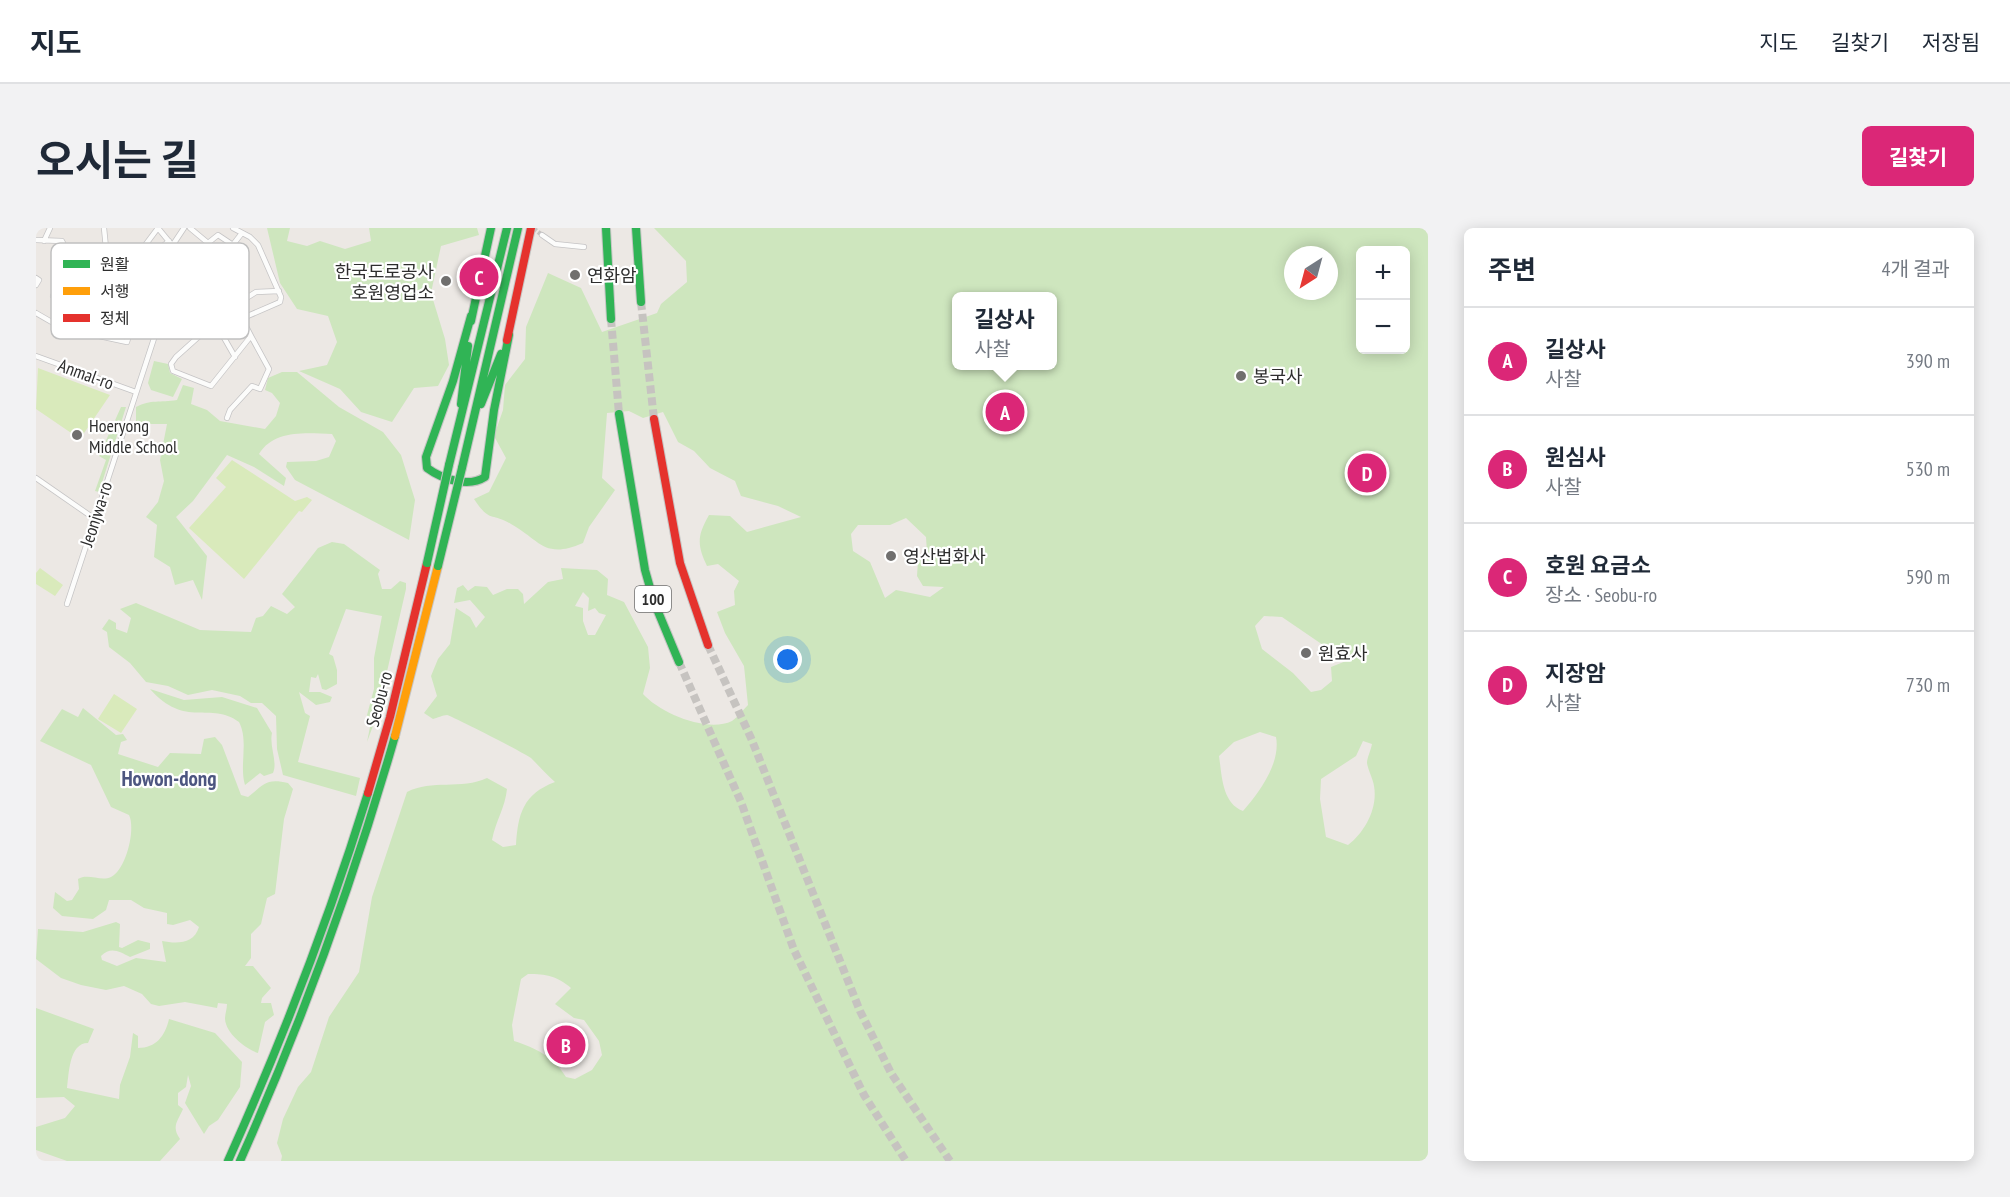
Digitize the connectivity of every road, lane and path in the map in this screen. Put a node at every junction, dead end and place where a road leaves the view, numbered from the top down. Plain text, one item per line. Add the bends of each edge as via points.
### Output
1 (50, 228) edge
2 (104, 228) edge
3 (158, 228) edge
4 (184, 228) edge
5 (190, 228) edge
6 (233, 228) edge
7 (492, 228) edge
8 (507, 228) edge
9 (518, 228) edge
10 (531, 228) edge
11 (606, 228) edge
12 (636, 228) edge
13 (242, 233) junction
14 (542, 235) tunnel mouth
15 (36, 240) edge
16 (44, 241) junction
17 (63, 243) edge
18 (105, 243) edge
19 (147, 243) edge
20 (171, 243) joint
21 (208, 243) edge
22 (208, 243) edge
23 (230, 243) edge
24 (234, 243) edge
25 (584, 247) dead end
26 (36, 278) edge
27 (36, 285) edge
28 (279, 291) junction
29 (249, 296) edge
30 (641, 302) tunnel mouth
31 (36, 313) edge
32 (249, 315) edge
33 (471, 316) junction
34 (611, 319) tunnel mouth
35 (51, 322) edge
36 (249, 332) edge
37 (509, 335) junction
38 (251, 336) junction
39 (113, 339) edge
40 (128, 339) edge
41 (153, 339) edge
42 (196, 339) edge
43 (225, 339) edge
44 (249, 339) edge
45 (249, 339) edge
46 (36, 356) edge
47 (235, 357) junction
48 (136, 392) junction
49 (619, 414) tunnel mouth
50 (226, 418) dead end
51 (461, 419) junction
52 (654, 419) tunnel mouth
53 (471, 429) junction
54 (36, 478) edge
55 (95, 519) junction
56 (67, 604) dead end
57 (708, 645) tunnel mouth
58 (679, 662) tunnel mouth
59 (228, 1161) edge
60 (240, 1161) edge

1 - 16 street
2 - 18 street
3 - 19 street
3 - 20 street
4 - 20 street
5 - 21 street
6 - 13 street
7 - 33 highway
8 - 51 highway, Seobu-ro
9 - 53 highway, Seobu-ro
10 - 37 highway
11 - 34 highway
12 - 30 highway
13 - 24 street
13 - 28 street via 258,244
14 - 25 street via 555,243
15 - 16 street
16 - 17 street
22 - 23 street via 218,235
26 - 27 street
28 - 29 street via 256,292
28 - 32 street via 280,302
31 - 35 street
33 - 37 highway via 426,457 433,473 473,483 485,477
33 - 51 highway via 460,393
36 - 38 street
37 - 53 highway
38 - 44 street
38 - 50 street via 269,369 260,389 252,386
39 - 40 street
41 - 48 street, Jeonjwa-ro
42 - 47 street via 170,368 178,375 211,386
43 - 47 street
45 - 47 street
46 - 48 street, Anmal-ro
48 - 55 street, Jeonjwa-ro
49 - 58 highway, 100 via 638,533 654,602
51 - 59 highway, Seobu-ro, bridge via 400,687 351,855 296,1007
52 - 57 highway, 100 via 690,600
53 - 60 highway, Seobu-ro, bridge via 404,709 361,857 306,1010
54 - 55 street
55 - 56 street, Jeonjwa-ro

